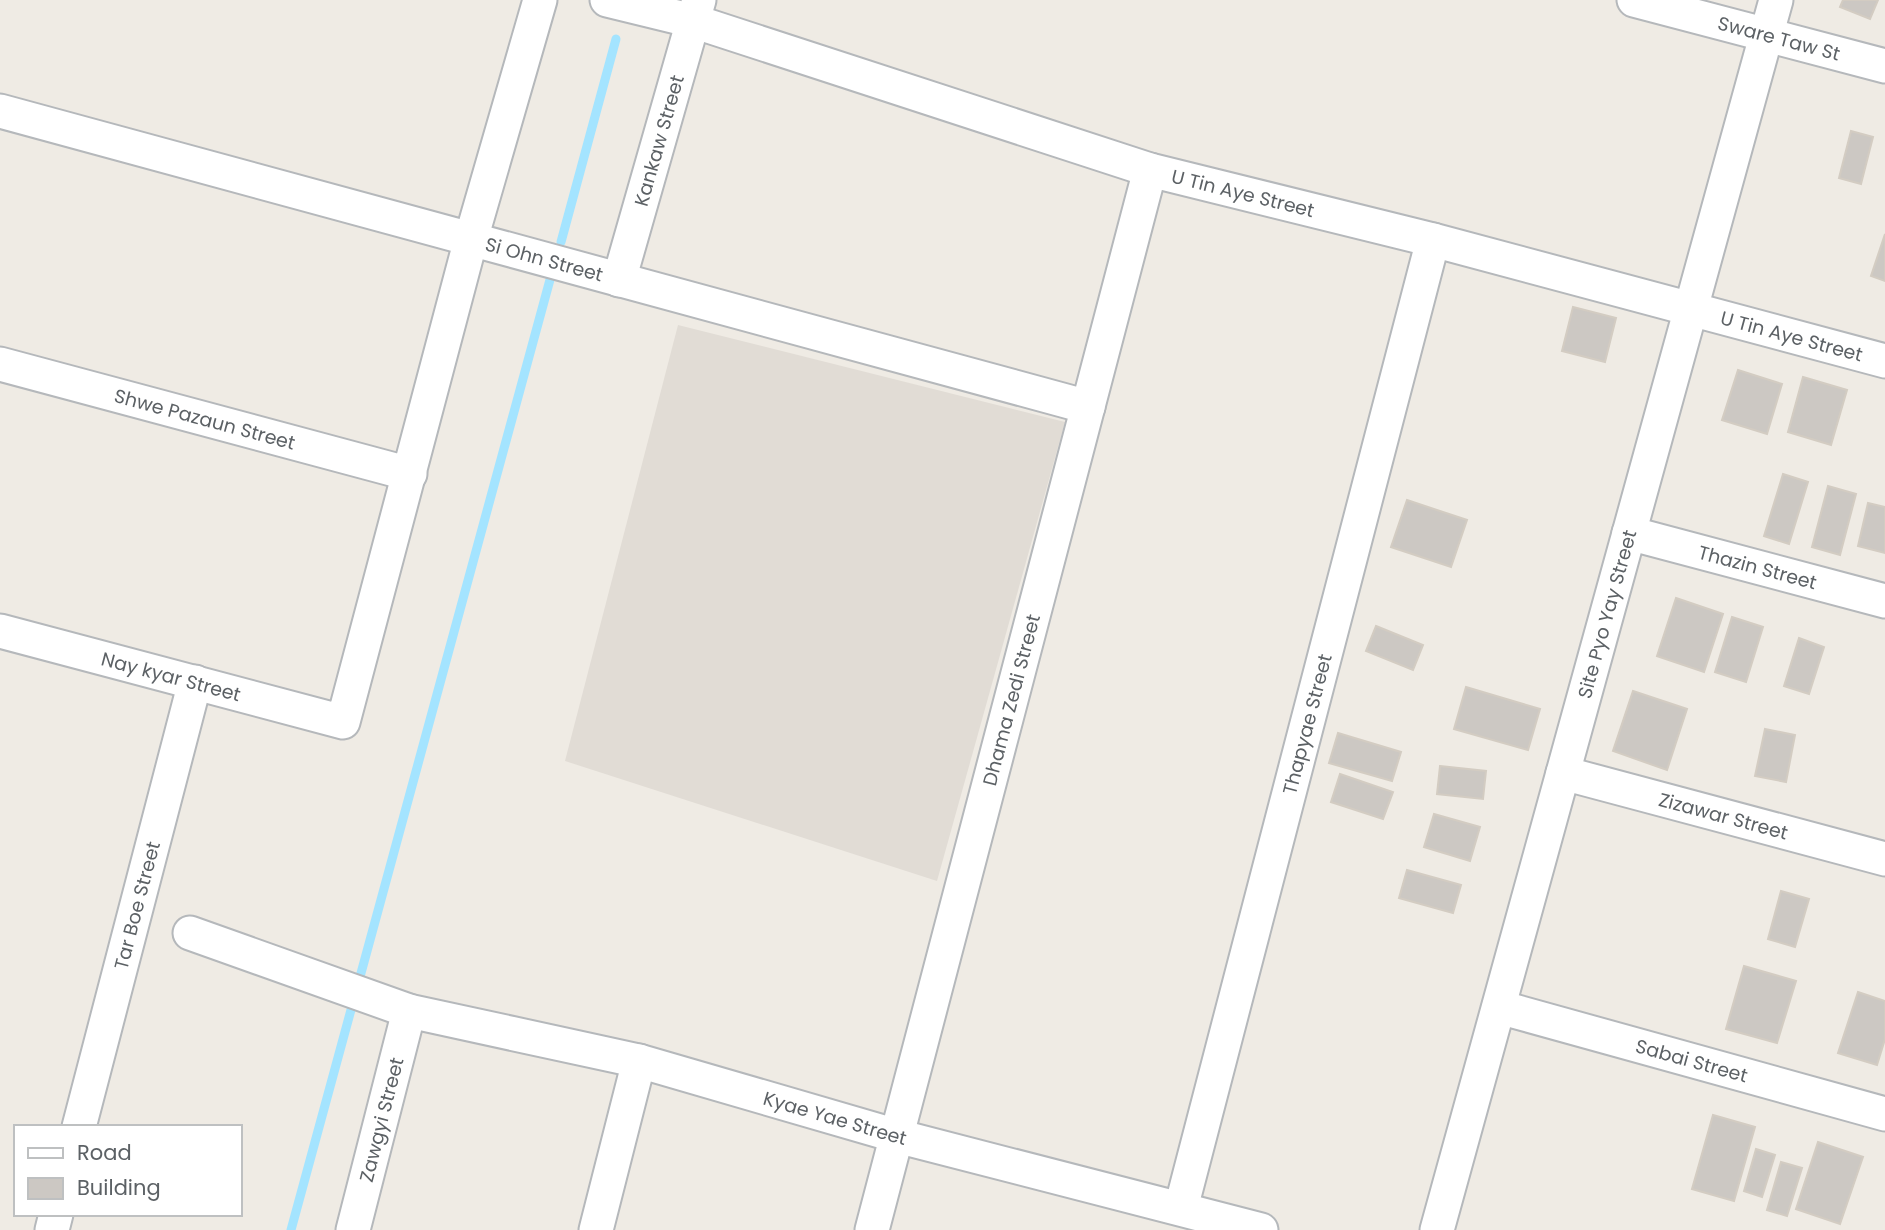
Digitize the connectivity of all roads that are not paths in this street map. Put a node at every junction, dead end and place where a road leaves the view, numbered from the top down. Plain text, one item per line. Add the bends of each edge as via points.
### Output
1 (540, 0) edge
2 (607, 0) edge
3 (1634, 0) edge
4 (1776, 0) edge
5 (696, 11) edge
6 (1767, 35) junction
7 (1885, 66) edge
8 (0, 111) edge
9 (1150, 170) junction
10 (471, 239) junction
11 (1433, 240) junction
12 (619, 280) junction
13 (1691, 309) junction
14 (1885, 361) edge
15 (0, 364) edge
16 (1088, 407) junction
17 (410, 474) junction
18 (1629, 533) junction
19 (1885, 601) edge
20 (0, 631) edge
21 (195, 682) junction
22 (1563, 773) junction
23 (1885, 859) edge
24 (190, 933) dead end
25 (1499, 1007) junction
26 (409, 1011) junction
27 (639, 1061) junction
28 (1885, 1114) edge
29 (80, 1125) edge
30 (897, 1136) junction
31 (1181, 1208) junction
32 (353, 1230) edge
33 (596, 1230) edge
34 (872, 1230) edge
35 (1261, 1230) edge
36 (1437, 1230) edge

1 - 10 street
2 - 5 street, U Tin Aye Street
3 - 6 street, Sware Taw St
4 - 6 street, Site Pyo Yay Street
5 - 9 street, U Tin Aye Street
5 - 12 street, Kankaw Street
6 - 7 street, Sware Taw St
6 - 13 street, Site Pyo Yay Street
8 - 10 street, Si Ohn Street
9 - 11 street, U Tin Aye Street
9 - 16 street, Dhama Zedi Street
10 - 12 street, Si Ohn Street
10 - 17 street
11 - 13 street, U Tin Aye Street
11 - 31 street, Thapyae Street
12 - 16 street, Si Ohn Street
13 - 14 street, U Tin Aye Street
13 - 18 street, Site Pyo Yay Street
15 - 17 street, Shwe Pazaun Street
16 - 30 street, Dhama Zedi Street
17 - 21 street, Nay kyar Street via 343,722
18 - 19 street, Thazin Street
18 - 22 street, Site Pyo Yay Street
20 - 21 street, Nay kyar Street
21 - 29 street, Tar Boe Street
22 - 23 street, Zizawar Street
22 - 25 street, Site Pyo Yay Street
24 - 26 street, Kyae Yae Street
25 - 28 street, Sabai Street
25 - 36 street, Site Pyo Yay Street
26 - 27 street, Kyae Yae Street
26 - 32 street, Zawgyi Street
27 - 30 street, Kyae Yae Street
27 - 33 street
30 - 31 street, Kyae Yae Street
30 - 34 street, Dhama Zedi Street
31 - 35 street, Kyae Yae Street

